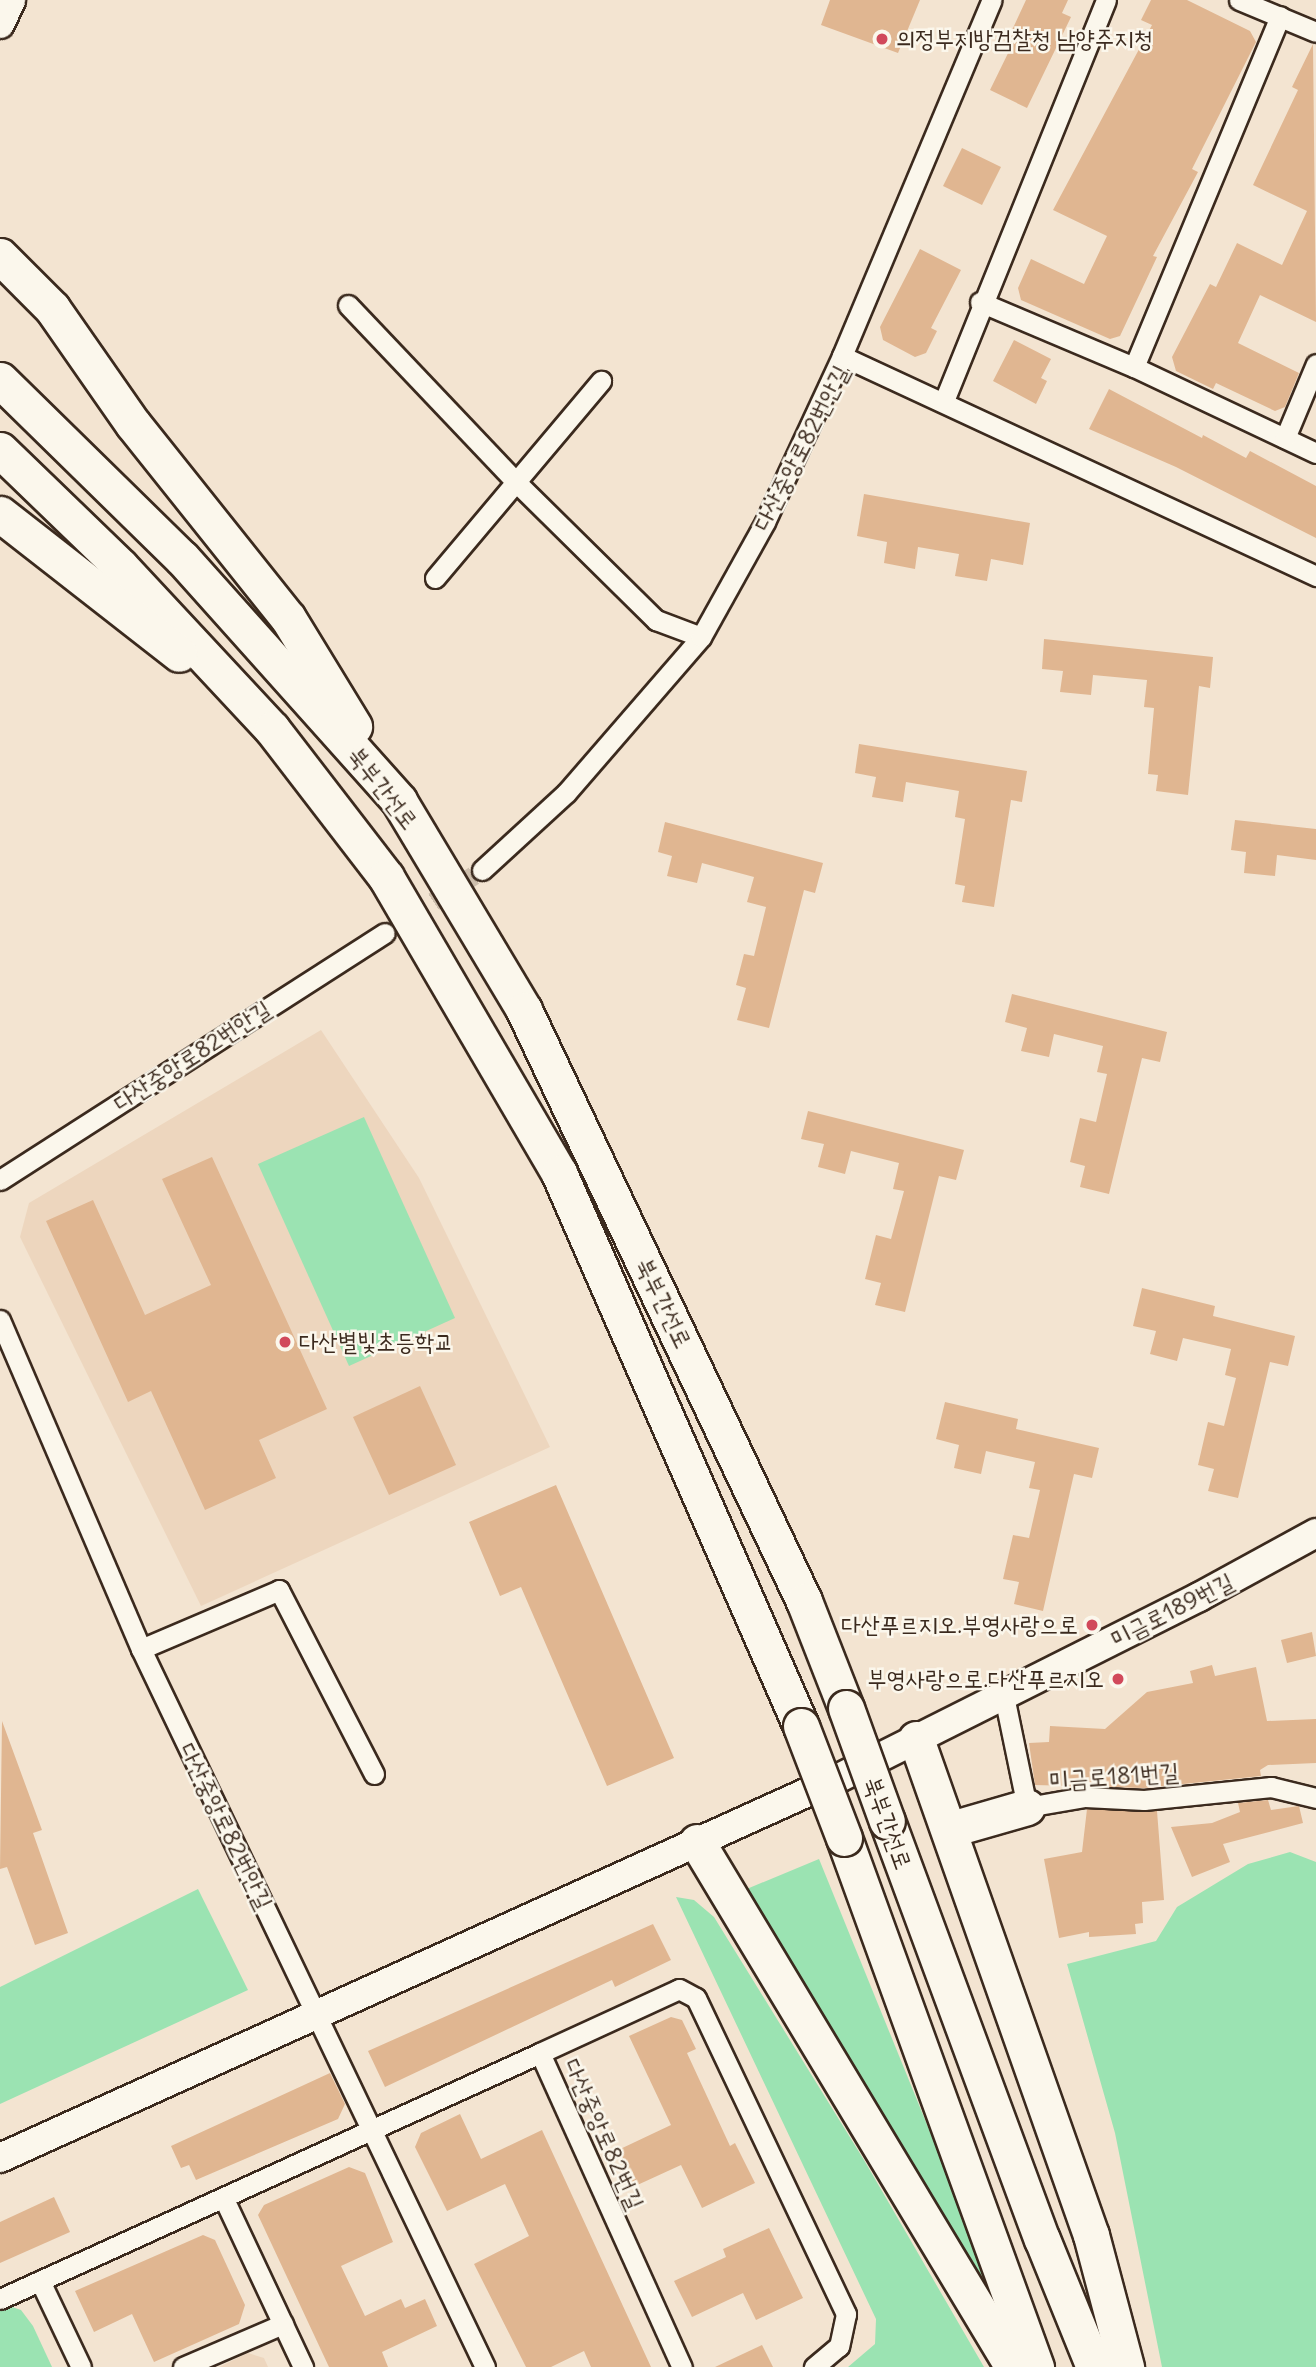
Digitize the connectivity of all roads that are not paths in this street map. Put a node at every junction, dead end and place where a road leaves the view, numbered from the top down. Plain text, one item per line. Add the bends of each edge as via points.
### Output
1 (11, 0) edge
2 (992, 0) edge
3 (1105, 0) edge
4 (1239, 0) edge
5 (1280, 16) junction
6 (0, 24) edge
7 (1316, 32) edge
8 (2, 256) edge
9 (980, 302) junction
10 (348, 305) dead end
11 (842, 356) junction
12 (1316, 365) edge
13 (1134, 367) junction
14 (0, 380) edge
15 (601, 381) dead end
16 (943, 401) junction
17 (1285, 438) junction
18 (0, 450) edge
19 (1316, 453) edge
20 (517, 484) junction
21 (0, 514) edge
22 (1316, 576) edge
23 (435, 578) dead end
24 (701, 637) junction
25 (272, 729) junction
26 (399, 801) junction
27 (482, 870) tunnel mouth
28 (385, 933) tunnel mouth
29 (0, 1180) edge
30 (0, 1320) edge
31 (1316, 1533) edge
32 (141, 1649) junction
33 (1004, 1696) junction
34 (916, 1739) junction
35 (374, 1774) dead end
36 (1316, 1798) edge
37 (1027, 1807) junction
38 (951, 1829) junction
39 (697, 1842) junction
40 (316, 2012) junction
41 (540, 2053) junction
42 (370, 2132) junction
43 (0, 2158) edge
44 (224, 2199) junction
45 (40, 2281) junction
46 (0, 2299) edge
47 (283, 2324) junction
48 (81, 2367) edge
49 (183, 2367) edge
50 (303, 2367) edge
51 (485, 2367) edge
52 (682, 2367) edge
53 (814, 2367) edge
54 (1013, 2367) edge
55 (1036, 2367) edge
56 (1094, 2367) edge
57 (1126, 2367) edge

1 - 6 street
2 - 11 street
3 - 9 street
4 - 5 street
5 - 7 street
5 - 13 street
8 - 26 highway via 52,308 133,424 288,618
9 - 13 street
9 - 16 street
10 - 20 street
11 - 16 street, 다산중앙로82번안길
11 - 24 street, 다산중앙로82번안길 via 765,522
12 - 17 street
13 - 17 street
14 - 26 highway, 북부간선로 via 182,558
15 - 20 street
16 - 22 street, 다산중앙로82번안길 via 1130,493
17 - 19 street
18 - 25 highway, 북부간선로 via 129,575
20 - 23 street
20 - 24 street via 656,620
21 - 25 highway
24 - 27 street, 다산중앙로82번안길 via 566,793
25 - 55 highway, 북부간선로, bridge via 386,877 559,1173 801,1726
26 - 56 highway, 북부간선로, bridge via 524,1010 804,1601
28 - 29 street, 다산중앙로82번안길
30 - 32 street, 다산중앙로82번안길
31 - 33 street, 미금로189번길
32 - 35 street via 279,1590
32 - 40 street, 다산중앙로82번안길
33 - 34 street, 미금로189번길
33 - 37 street, 미금로181번길
34 - 38 highway
34 - 39 street, 미금로189번길
36 - 37 street, 미금로181번길 via 1271,1787 1144,1800 1085,1797
37 - 38 highway
38 - 57 highway via 1091,2235
39 - 40 street, 미금로189번길
39 - 54 highway
40 - 42 street
40 - 43 street
41 - 42 street, 다산중앙로82번길
41 - 52 street, 다산중앙로82번길
41 - 53 street via 679,1989 696,1998 846,2314 839,2346
42 - 44 street, 다산중앙로82번길
42 - 51 street
44 - 45 street, 다산중앙로82번길
44 - 47 street
45 - 46 street, 다산중앙로82번길
45 - 48 street
47 - 49 street
47 - 50 street

